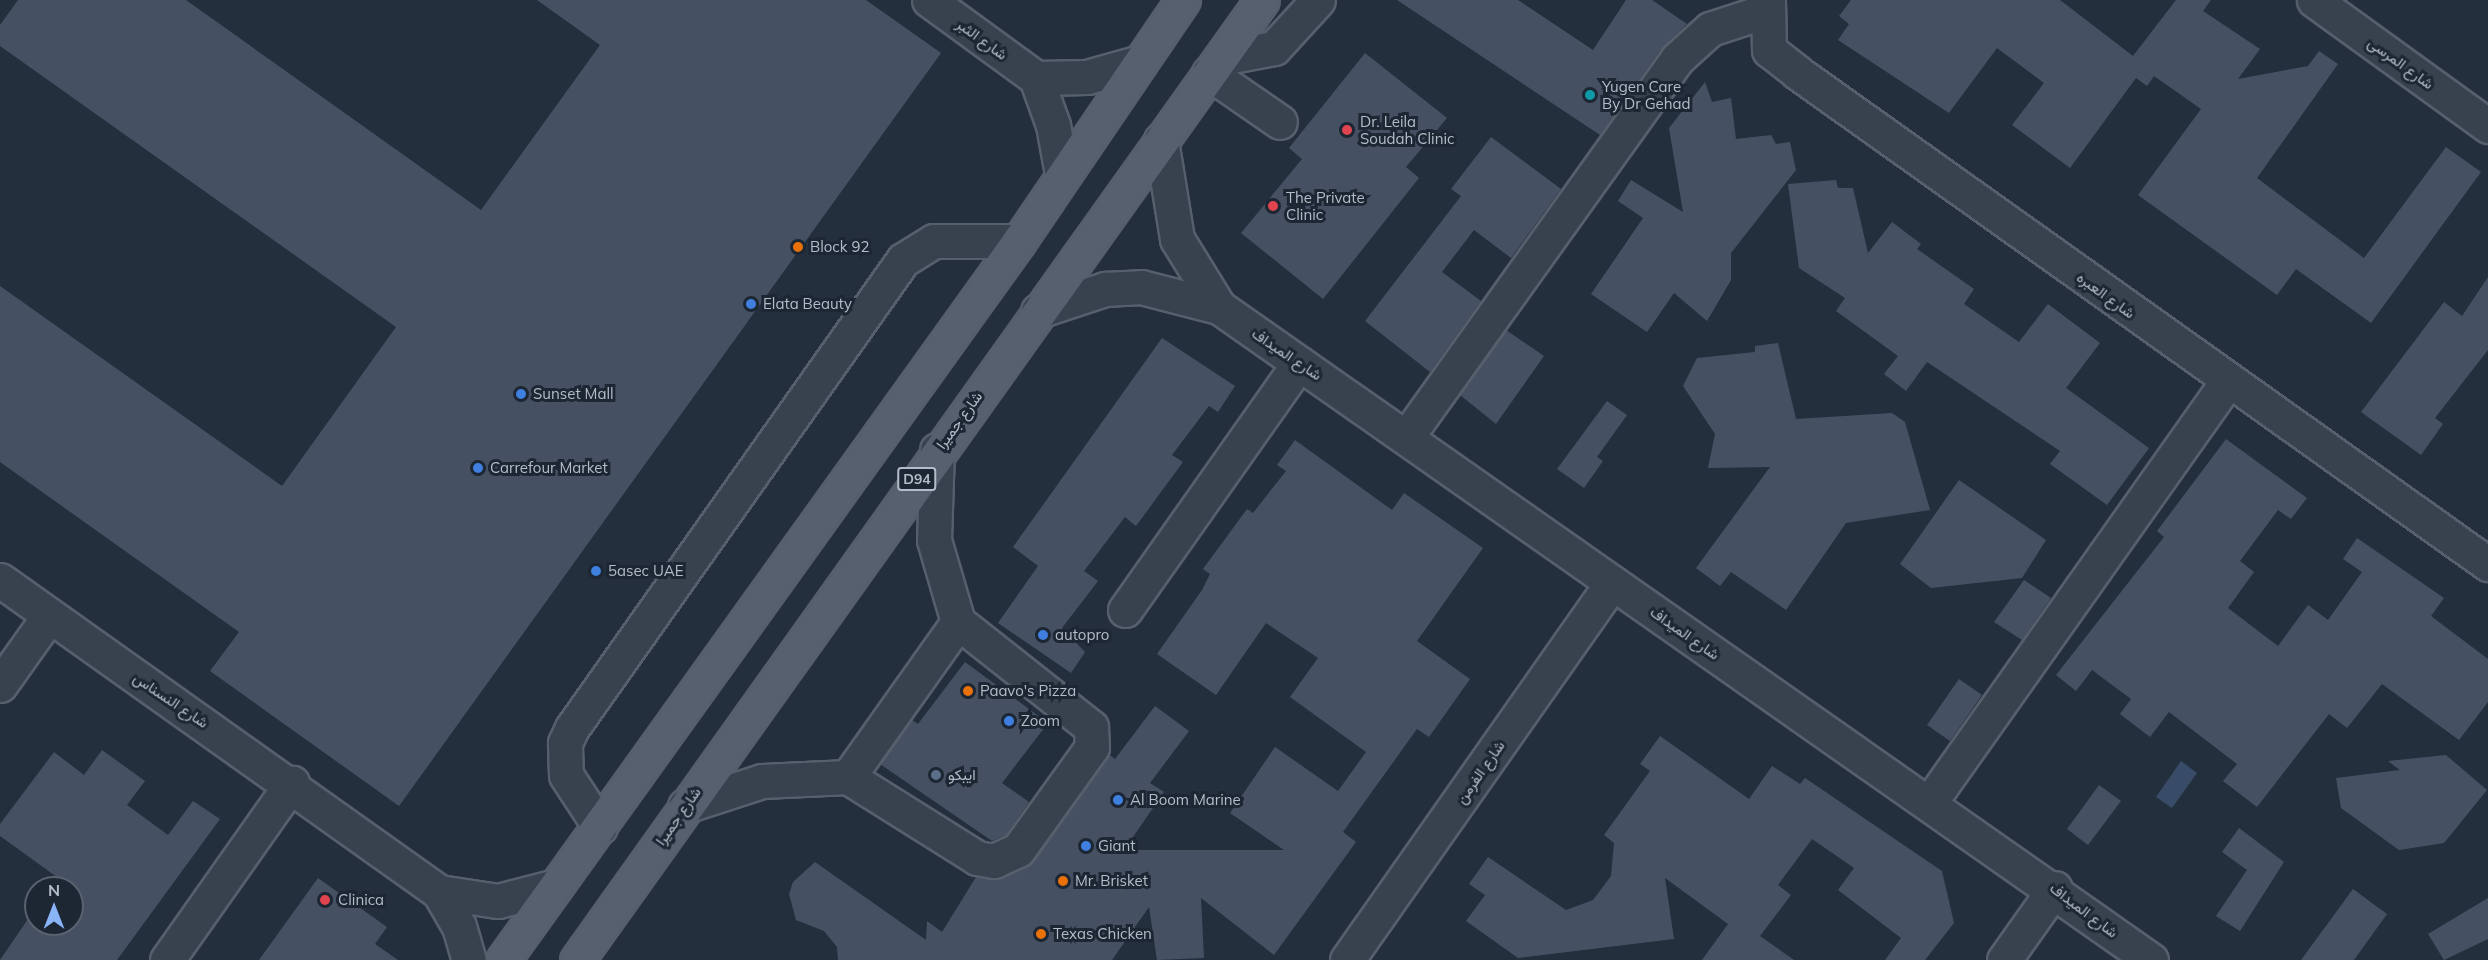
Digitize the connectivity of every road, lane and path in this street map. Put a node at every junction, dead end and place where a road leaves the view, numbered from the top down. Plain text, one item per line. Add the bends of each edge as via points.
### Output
1 (929, 0) edge
2 (1262, 0) edge
3 (1318, 0) edge
4 (1181, 1) edge
5 (2325, 3) edge
6 (1766, 5) edge
7 (1137, 63) junction
8 (1215, 66) junction
9 (1036, 78) junction
10 (1280, 122) dead end
11 (2488, 126) edge
12 (1161, 140) junction
13 (1062, 174) junction
14 (1019, 241) junction
15 (1219, 307) junction
16 (1038, 310) junction
17 (1299, 363) junction
18 (2227, 382) junction
19 (1408, 435) junction
20 (938, 450) junction
21 (2488, 564) edge
22 (0, 580) edge
23 (1612, 583) junction
24 (1125, 610) dead end
25 (49, 616) junction
26 (958, 622) junction
27 (0, 685) edge
28 (848, 777) junction
29 (292, 783) junction
30 (1930, 802) junction
31 (685, 806) junction
32 (600, 827) junction
33 (556, 886) junction
34 (2055, 888) junction
35 (439, 892) junction
36 (167, 960) edge
37 (469, 960) edge
38 (503, 960) edge
39 (577, 960) edge
40 (1347, 960) edge
41 (2004, 960) edge
42 (2151, 960) edge

1 - 9 street, شارع الثبر
2 - 8 main road, شارع جميرا / D94
3 - 8 street via 1274,48
4 - 7 main road
5 - 11 street, شارع المرسى
6 - 18 street, شارع العبره via 1769,50
6 - 19 street via 1710,29 1677,59
7 - 9 street via 1087,77
7 - 13 main road
8 - 10 street
8 - 12 main road, شارع جميرا / D94
9 - 13 street via 1053,125
12 - 15 street, شارع الميداف via 1177,239
12 - 16 main road, شارع جميرا / D94
13 - 14 main road
14 - 32 main road
14 - 32 street via 934,241 917,248 896,270 572,728 565,743 566,776
15 - 16 street, شارع الميداف via 1141,287 1106,289
15 - 17 street, شارع الميداف
16 - 20 main road, شارع جميرا / D94
17 - 19 street, شارع الميداف
17 - 24 street
18 - 21 street, شارع العبره
18 - 30 street
19 - 23 street, شارع الميداف
20 - 26 street via 934,540
20 - 31 main road, شارع جميرا / D94
22 - 25 street, شارع النسناس
23 - 30 street, شارع الميداف
23 - 40 street, شارع الفرمن
25 - 27 street
25 - 29 street, شارع النسناس
26 - 28 street
26 - 28 street via 1090,727 1092,747 1018,850 994,861 976,858
28 - 31 street via 762,781
29 - 35 street, شارع النسناس
29 - 36 street
30 - 34 street, شارع الميداف
31 - 39 main road, شارع جميرا / D94
32 - 33 main road
33 - 35 street, شارع النسناس via 498,901
33 - 38 main road
34 - 41 street
34 - 42 street, شارع الميداف
35 - 37 street, شارع النسناس via 459,926

